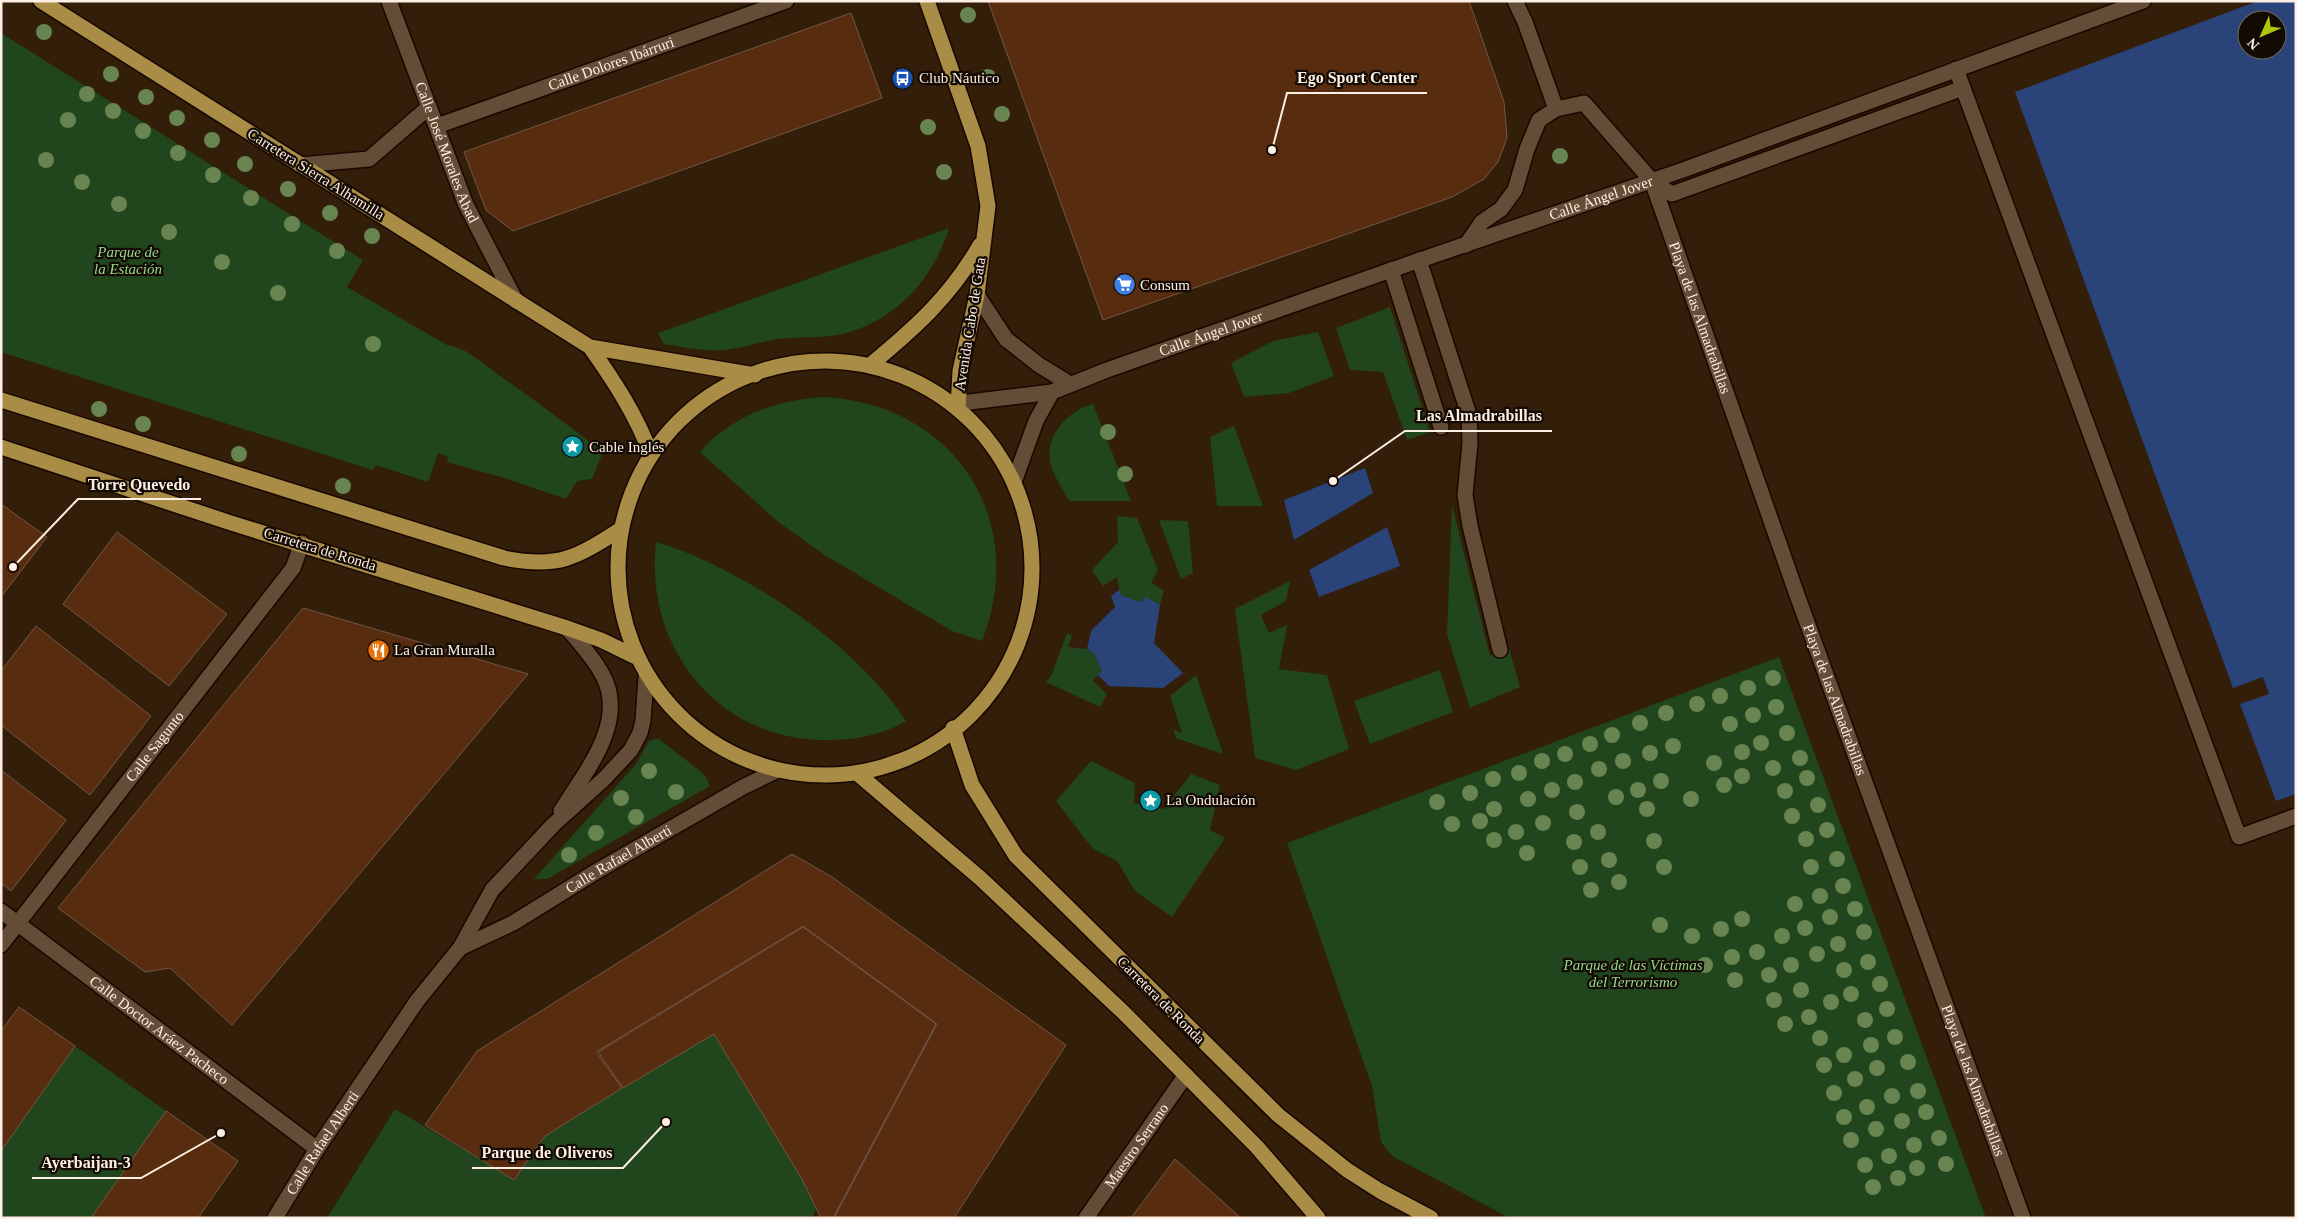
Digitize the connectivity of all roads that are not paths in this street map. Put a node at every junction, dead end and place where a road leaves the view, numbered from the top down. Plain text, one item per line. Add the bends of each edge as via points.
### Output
1 (41, 1) edge
2 (389, 1) edge
3 (786, 1) edge
4 (927, 1) edge
5 (1515, 1) edge
6 (2143, 1) edge
7 (1956, 69) junction
8 (1963, 88) junction
9 (429, 106) junction
10 (1556, 109) junction
11 (437, 126) junction
12 (300, 165) junction
13 (1652, 180) junction
14 (983, 239) junction
15 (1466, 245) junction
16 (1419, 260) junction
17 (1391, 270) junction
18 (977, 295) junction
19 (516, 301) junction
20 (590, 347) junction
21 (869, 366) junction
22 (756, 375) junction
23 (1070, 384) junction
24 (1052, 392) junction
25 (1, 400) edge
26 (956, 406) junction
27 (1441, 427) dead end
28 (1, 447) edge
29 (651, 455) junction
30 (1014, 482) junction
31 (621, 529) junction
32 (302, 543) junction
33 (567, 628) junction
34 (1500, 650) dead end
35 (636, 657) junction
36 (646, 677) junction
37 (953, 728) junction
38 (778, 770) junction
39 (858, 774) junction
40 (2296, 816) edge
41 (553, 825) junction
42 (1, 911) edge
43 (17, 923) junction
44 (1, 945) edge
45 (460, 948) junction
46 (1186, 1074) junction
47 (316, 1149) junction
48 (274, 1218) edge
49 (1086, 1218) edge
50 (1318, 1218) edge
51 (1431, 1218) edge
52 (2023, 1218) edge

1 - 12 main road, Carretera Sierra Alhamilla
2 - 9 street, Calle José Morales Abad
3 - 11 street, Calle Dolores Ibárruri
4 - 14 main road, Avenida Cabo de Gata via 978,146 988,206
5 - 10 street
6 - 7 street
7 - 8 street
7 - 13 street
8 - 13 street via 1678,194 1672,194
8 - 40 street via 2239,838
9 - 11 street, Calle José Morales Abad
9 - 12 street via 370,159
10 - 13 street, Calle Ángel Jover via 1584,104
10 - 15 street, Calle Ángel Jover via 1539,120 1515,190 1502,209 1482,222
11 - 19 street, Calle José Morales Abad via 466,205
12 - 19 main road, Carretera Sierra Alhamilla
13 - 15 street, Calle Ángel Jover
13 - 52 street, Playa de las Almadrabillas via 1796,592
14 - 18 main road, Avenida Cabo de Gata
14 - 21 main road, Avenida Cabo de Gata via 964,274 933,311
15 - 16 street, Calle Ángel Jover
16 - 17 street, Calle Ángel Jover
16 - 34 street via 1469,415 1465,495
17 - 23 street, Calle Ángel Jover
17 - 27 street
18 - 23 street via 1006,339
18 - 26 main road, Avenida Cabo de Gata via 960,371
19 - 20 main road, Carretera Sierra Alhamilla
20 - 22 main road, Carretera Sierra Alhamilla
20 - 29 main road, Carretera Sierra Alhamilla via 628,404
21 - 22 main road via 813,362 784,366
21 - 26 main road via 917,381
22 - 29 main road via 727,387 702,403 674,427
23 - 24 street, Calle Ángel Jover
24 - 26 street, Calle Ángel Jover
24 - 30 street via 1033,428
25 - 31 main road via 528,563 560,561 578,555
26 - 30 main road via 994,450
28 - 32 main road, Carretera de Ronda
29 - 31 main road via 628,503
30 - 37 main road via 1025,512 1034,562 1026,617 1005,666 982,698
31 - 35 main road via 616,561 619,604
32 - 33 main road, Carretera de Ronda
32 - 43 street, Calle Sagunto via 293,568
33 - 35 main road, Carretera de Ronda
33 - 41 street, Calle Rafael Alberti via 603,675 611,710 600,747
35 - 36 main road
36 - 38 main road via 670,706 713,741 744,758
36 - 41 street, Calle Rafael Alberti via 643,721 630,750 604,779
37 - 39 main road via 896,763
37 - 51 main road, Carretera de Ronda via 972,784 1016,856 1278,1115 1348,1170
38 - 39 main road via 820,775
38 - 45 street, Calle Rafael Alberti via 597,871 513,923
39 - 46 main road via 980,878
41 - 45 street, Calle Rafael Alberti via 492,890
42 - 43 street, Calle Doctor Aráez Pacheco
43 - 44 street, Calle Sagunto
43 - 47 street, Calle Doctor Aráez Pacheco
45 - 47 street, Calle Rafael Alberti via 417,1000
46 - 49 street, Maestro Serrano
46 - 50 main road via 1257,1147
47 - 48 street, Calle Rafael Alberti

